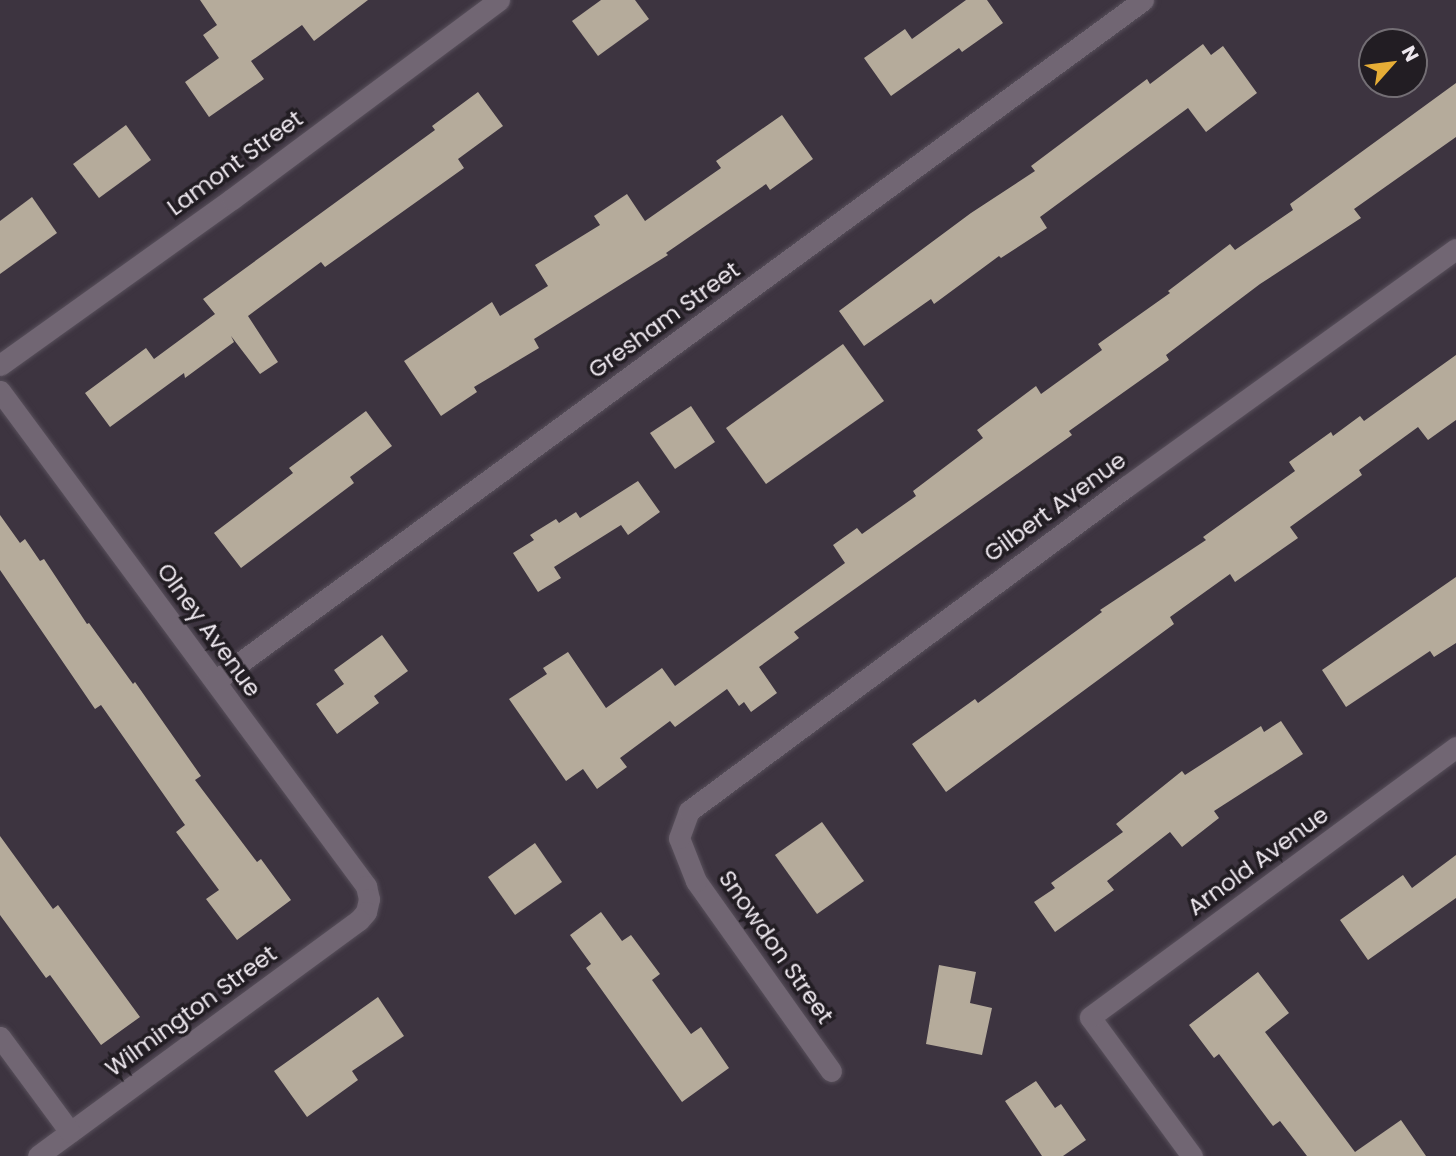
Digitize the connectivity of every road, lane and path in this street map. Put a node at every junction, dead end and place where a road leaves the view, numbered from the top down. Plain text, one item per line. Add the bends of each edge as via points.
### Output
1 (499, 0) edge
2 (1143, 0) edge
3 (1456, 249) edge
4 (0, 365) edge
5 (0, 391) edge
6 (215, 681) junction
7 (1456, 747) edge
8 (689, 811) joint
9 (369, 903) joint
10 (0, 1037) edge
11 (831, 1071) dead end
12 (70, 1132) junction
13 (38, 1156) edge
14 (1192, 1156) edge

1 - 4 street, Lamont Street
2 - 6 street, Gresham Street
3 - 8 street, Gilbert Avenue via 1126,486
5 - 6 street, Olney Avenue
6 - 9 street, Olney Avenue via 366,886
7 - 14 street, Arnold Avenue via 1090,1017
8 - 11 street, Snowdon Street via 679,838 696,881
9 - 12 street, Wilmington Street via 359,920
10 - 12 street
12 - 13 street, Wilmington Street

